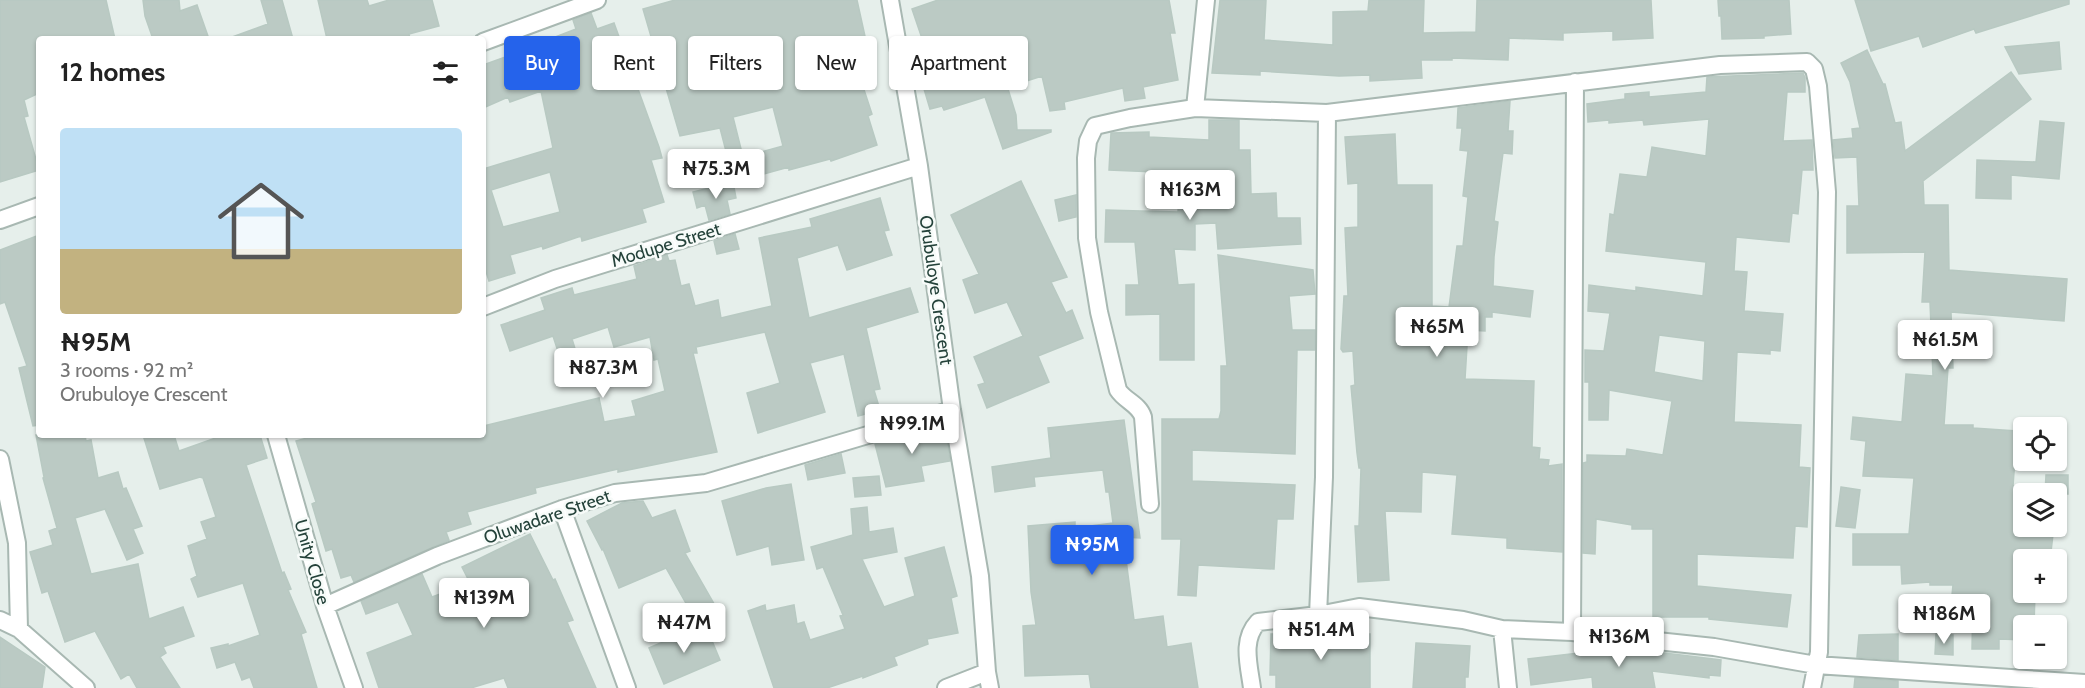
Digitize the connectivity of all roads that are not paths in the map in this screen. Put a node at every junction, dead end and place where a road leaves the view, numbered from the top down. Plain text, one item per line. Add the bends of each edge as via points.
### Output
1 (597, 0) edge
2 (890, 0) edge
3 (1206, 0) edge
4 (486, 41) edge
5 (1575, 82) junction
6 (1195, 108) junction
7 (1327, 112) junction
8 (919, 166) junction
9 (36, 207) edge
10 (0, 220) edge
11 (486, 306) edge
12 (952, 410) junction
13 (277, 438) edge
14 (0, 459) edge
15 (1149, 504) dead end
16 (562, 509) junction
17 (325, 606) junction
18 (1318, 615) junction
19 (0, 620) edge
20 (19, 629) junction
21 (1502, 629) junction
22 (1572, 632) junction
23 (1816, 666) junction
24 (989, 680) edge
25 (2085, 683) edge
26 (86, 688) edge
27 (354, 688) edge
28 (627, 688) edge
29 (946, 688) edge
30 (1252, 688) edge
31 (1508, 688) edge
32 (1812, 688) edge

1 - 4 street
2 - 8 street, Orubuloye Crescent
3 - 6 street
5 - 7 street
5 - 22 street
5 - 23 street via 1720,65 1800,61 1814,69 1827,192
6 - 7 street
6 - 15 street via 1095,126 1088,141 1087,237 1099,312 1118,390 1139,408 1143,417
7 - 18 street via 1324,477
8 - 11 street, Modupe Street via 555,279
8 - 12 street, Orubuloye Crescent
9 - 10 street
12 - 16 street, Oluwadare Street via 706,483 615,493
12 - 24 street, Orubuloye Crescent via 980,576
13 - 17 street, Unity Close
14 - 20 street via 17,543
16 - 17 street, Oluwadare Street via 438,556
16 - 28 street
17 - 27 street, Unity Close
18 - 21 street via 1359,607
18 - 30 street via 1258,622 1250,630 1247,641
19 - 20 street
20 - 26 street
21 - 22 street
21 - 31 street
22 - 23 street via 1714,647
23 - 25 street
23 - 32 street
24 - 29 street

